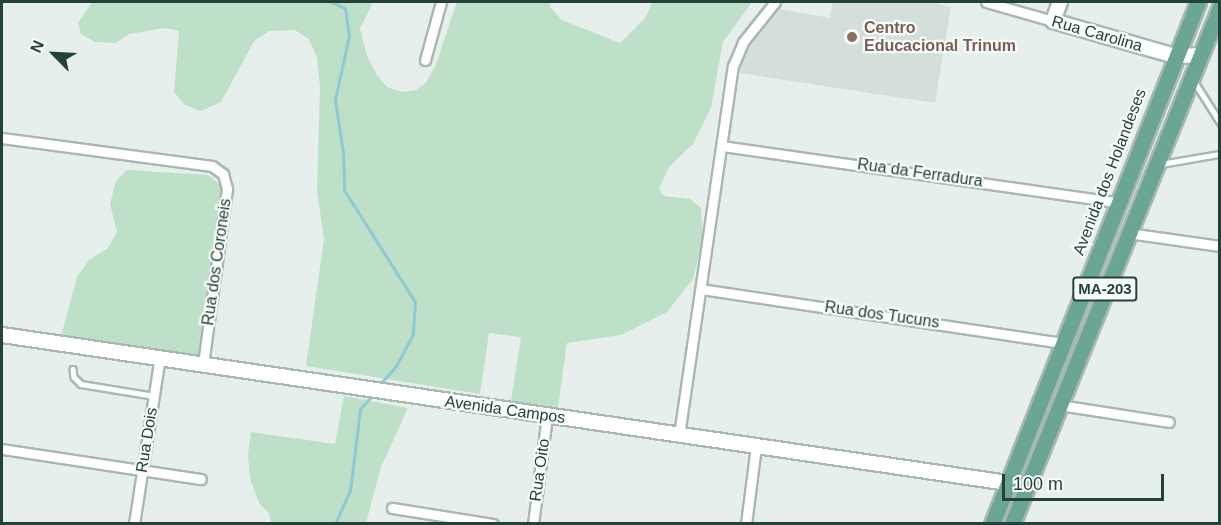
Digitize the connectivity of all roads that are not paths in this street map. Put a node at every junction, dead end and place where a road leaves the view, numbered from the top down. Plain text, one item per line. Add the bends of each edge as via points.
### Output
1 (441, 2) edge
2 (775, 2) edge
3 (986, 2) edge
4 (1060, 2) edge
5 (1198, 2) edge
6 (1220, 7) edge
7 (1053, 21) junction
8 (1199, 55) junction
9 (1175, 56) junction
10 (425, 60) dead end
11 (1191, 76) junction
12 (1220, 122) edge
13 (2, 138) edge
14 (722, 146) junction
15 (1219, 154) edge
16 (1155, 165) junction
17 (1118, 202) junction
18 (1128, 233) junction
19 (1220, 246) edge
20 (701, 289) junction
21 (2, 335) edge
22 (1063, 343) junction
23 (160, 357) junction
24 (203, 364) junction
25 (73, 369) dead end
26 (154, 396) junction
27 (1059, 405) junction
28 (547, 416) junction
29 (1169, 422) dead end
30 (680, 435) junction
31 (756, 446) junction
32 (2, 449) edge
33 (143, 471) junction
34 (201, 479) dead end
35 (1008, 483) junction
36 (392, 508) dead end
37 (134, 524) edge
38 (494, 524) edge
39 (533, 524) edge
40 (746, 524) edge
41 (992, 524) edge
42 (1012, 524) edge

1 - 10 street
2 - 14 street via 743,42 733,66
3 - 7 street, Rua Carolina
4 - 7 street
5 - 9 main road, Avenida dos Holandeses / MA-203
6 - 8 main road, MA-203
7 - 9 street, Rua Carolina
8 - 9 street, Rua Carolina
8 - 11 main road, MA-203
9 - 17 main road, Avenida dos Holandeses / MA-203
11 - 12 lane
11 - 16 main road, MA-203
13 - 24 street, Rua dos Coroneis via 212,166 223,174 227,189
14 - 17 street, Rua da Ferradura
14 - 20 street
15 - 16 lane
16 - 18 main road, MA-203
17 - 22 main road, Avenida dos Holandeses / MA-203
18 - 19 street
18 - 27 main road, MA-203
20 - 22 street, Rua dos Tucuns
20 - 30 street
21 - 23 street, Avenida Campos
22 - 35 main road, Avenida dos Holandeses / MA-203
23 - 24 street, Avenida Campos
23 - 26 street, Rua Dois
24 - 28 street, Avenida Campos
25 - 26 lane via 81,384
26 - 33 street, Rua Dois
27 - 29 street
27 - 42 main road, MA-203
28 - 30 street, Avenida Campos
28 - 39 street, Rua Oito
30 - 31 street, Avenida Campos
31 - 35 street, Avenida Campos
31 - 40 street
32 - 33 street
33 - 34 street
33 - 37 street, Rua Dois
35 - 41 main road, Avenida dos Holandeses / MA-203
36 - 38 street

